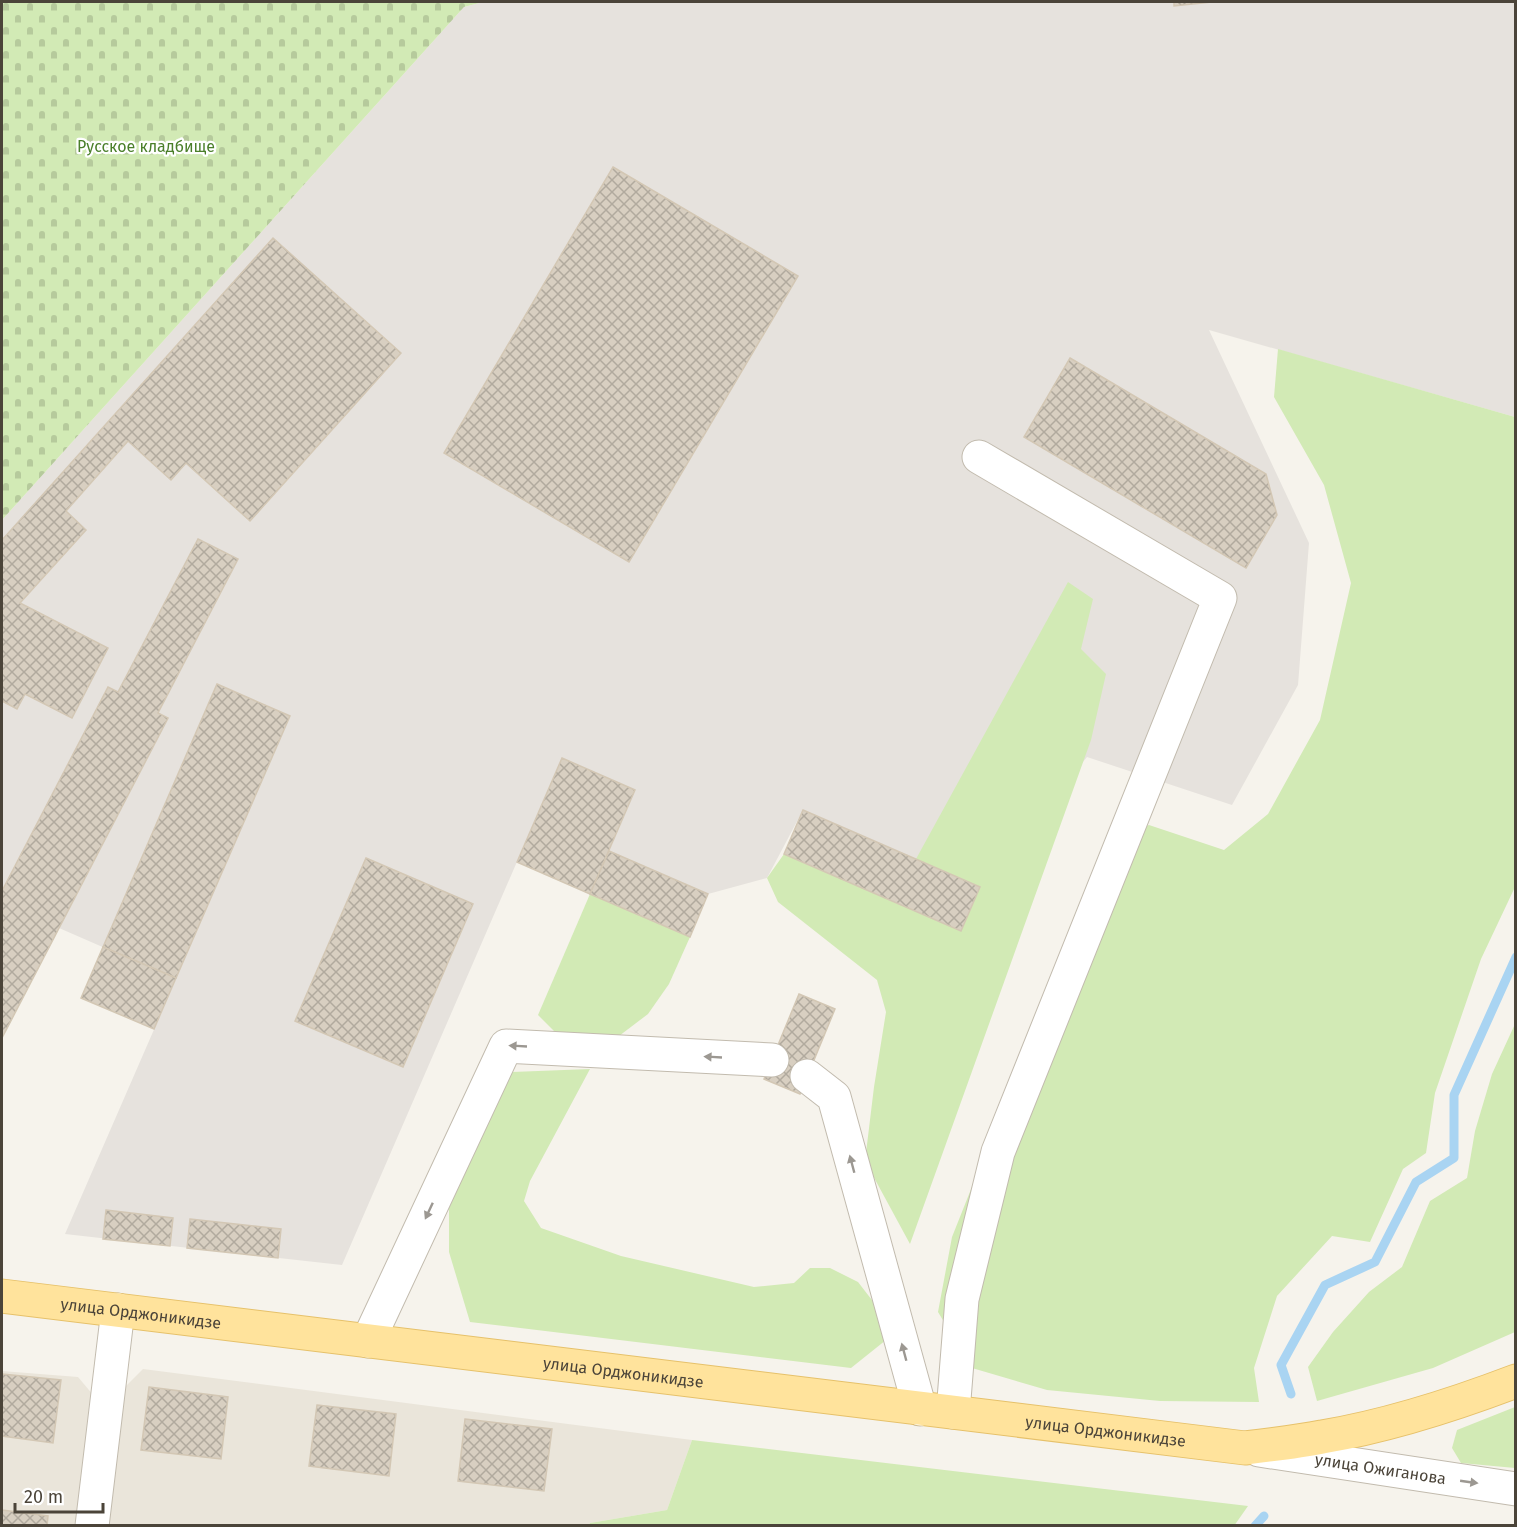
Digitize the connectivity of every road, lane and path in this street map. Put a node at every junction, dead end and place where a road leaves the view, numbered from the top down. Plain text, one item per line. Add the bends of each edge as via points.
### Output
1 (979, 457) dead end
2 (772, 1060) dead end
3 (807, 1076) dead end
4 (2, 1296) edge
5 (118, 1310) junction
6 (368, 1341) junction
7 (1515, 1381) edge
8 (920, 1408) junction
9 (953, 1412) junction
10 (1245, 1448) junction
11 (1515, 1489) edge
12 (92, 1526) edge

1 - 9 street via 1220,598 998,1152 962,1299
2 -> 6 street via 506,1046
8 -> 3 street via 834,1098
4 - 5 main road, улица Орджоникидзе
5 - 6 main road, улица Орджоникидзе
5 - 12 street
6 - 8 main road, улица Орджоникидзе
7 - 10 main road, улица Орджоникидзе via 1400,1420 1323,1437
8 - 9 main road, улица Орджоникидзе
9 - 10 main road, улица Орджоникидзе
10 -> 11 street, улица Ожиганова

